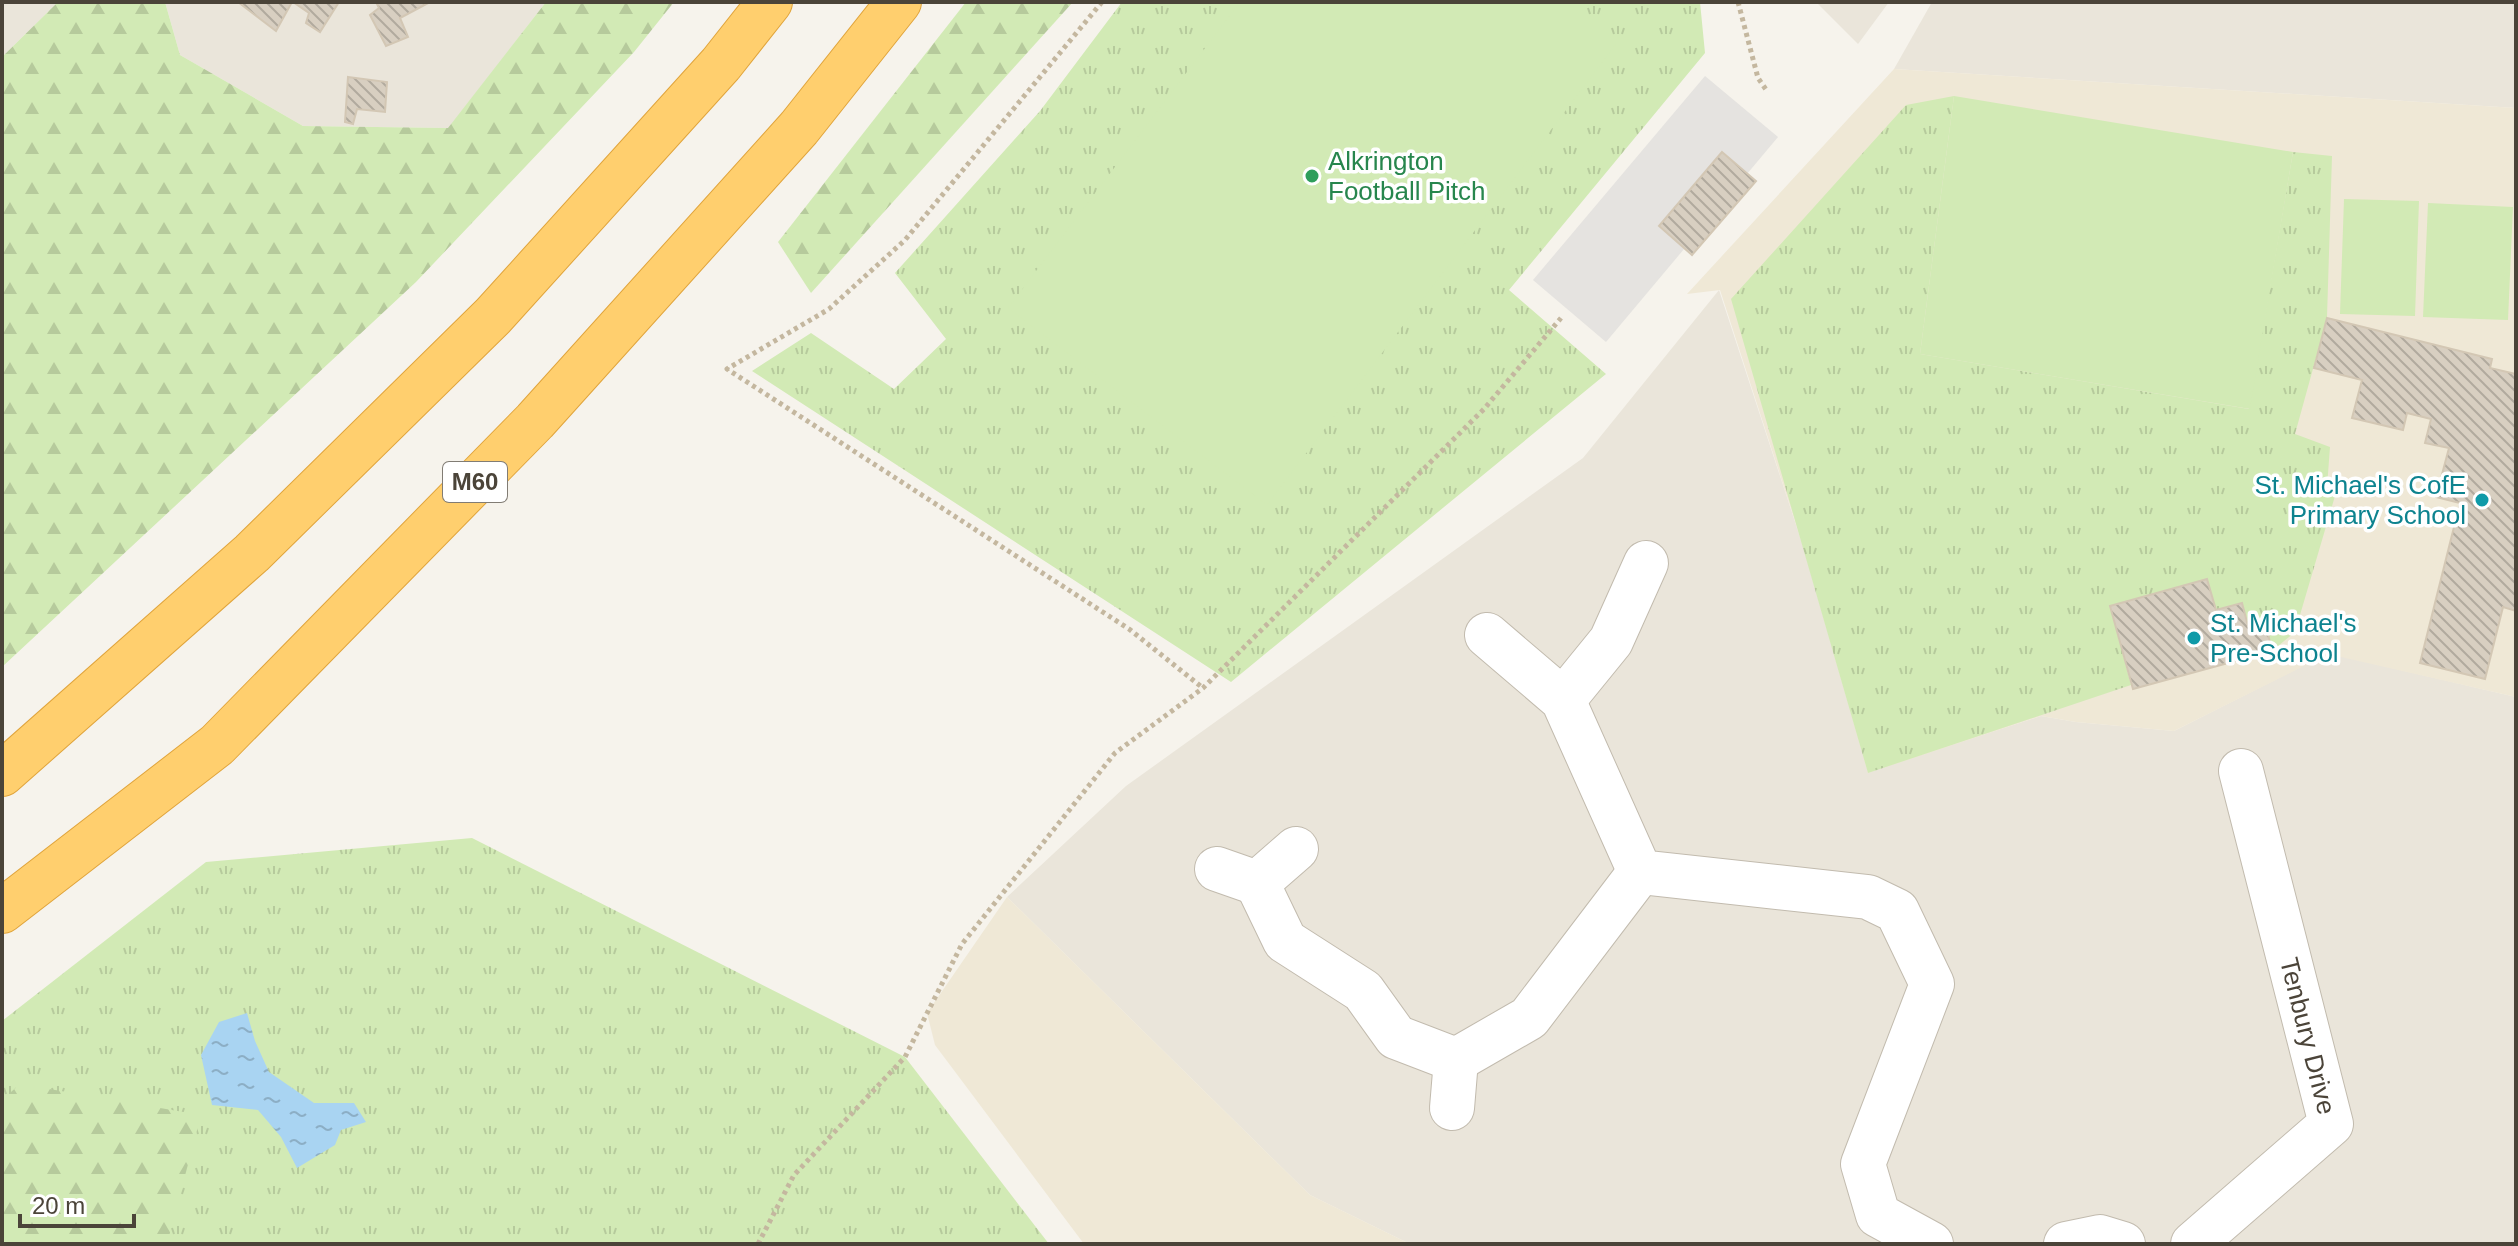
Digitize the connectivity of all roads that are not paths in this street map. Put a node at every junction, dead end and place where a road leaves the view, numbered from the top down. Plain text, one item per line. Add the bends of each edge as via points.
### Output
1 (770, 2) edge
2 (899, 2) edge
3 (1646, 563) dead end
4 (1487, 635) dead end
5 (1563, 700) junction
6 (2241, 771) dead end
7 (2, 774) edge
8 (1296, 849) dead end
9 (1640, 872) junction
10 (2, 911) edge
11 (1456, 1060) junction
12 (1452, 1108) dead end
13 (1931, 1244) edge
14 (2066, 1244) edge
15 (2123, 1244) edge
16 (2193, 1244) edge

1 - 7 highway via 721,64 493,316 252,553
2 - 10 highway, M60 via 799,128 535,421 217,745
3 - 5 street via 1611,641
4 - 5 street
5 - 9 street
6 - 16 street, Tenbury Drive via 2331,1124
8 - 11 street via 1237,876 1285,941 1363,991 1396,1037
9 - 11 street via 1529,1018
9 - 13 street via 1868,897 1897,911 1932,984 1863,1164 1878,1215
11 - 12 street
14 - 15 street via 2100,1237

